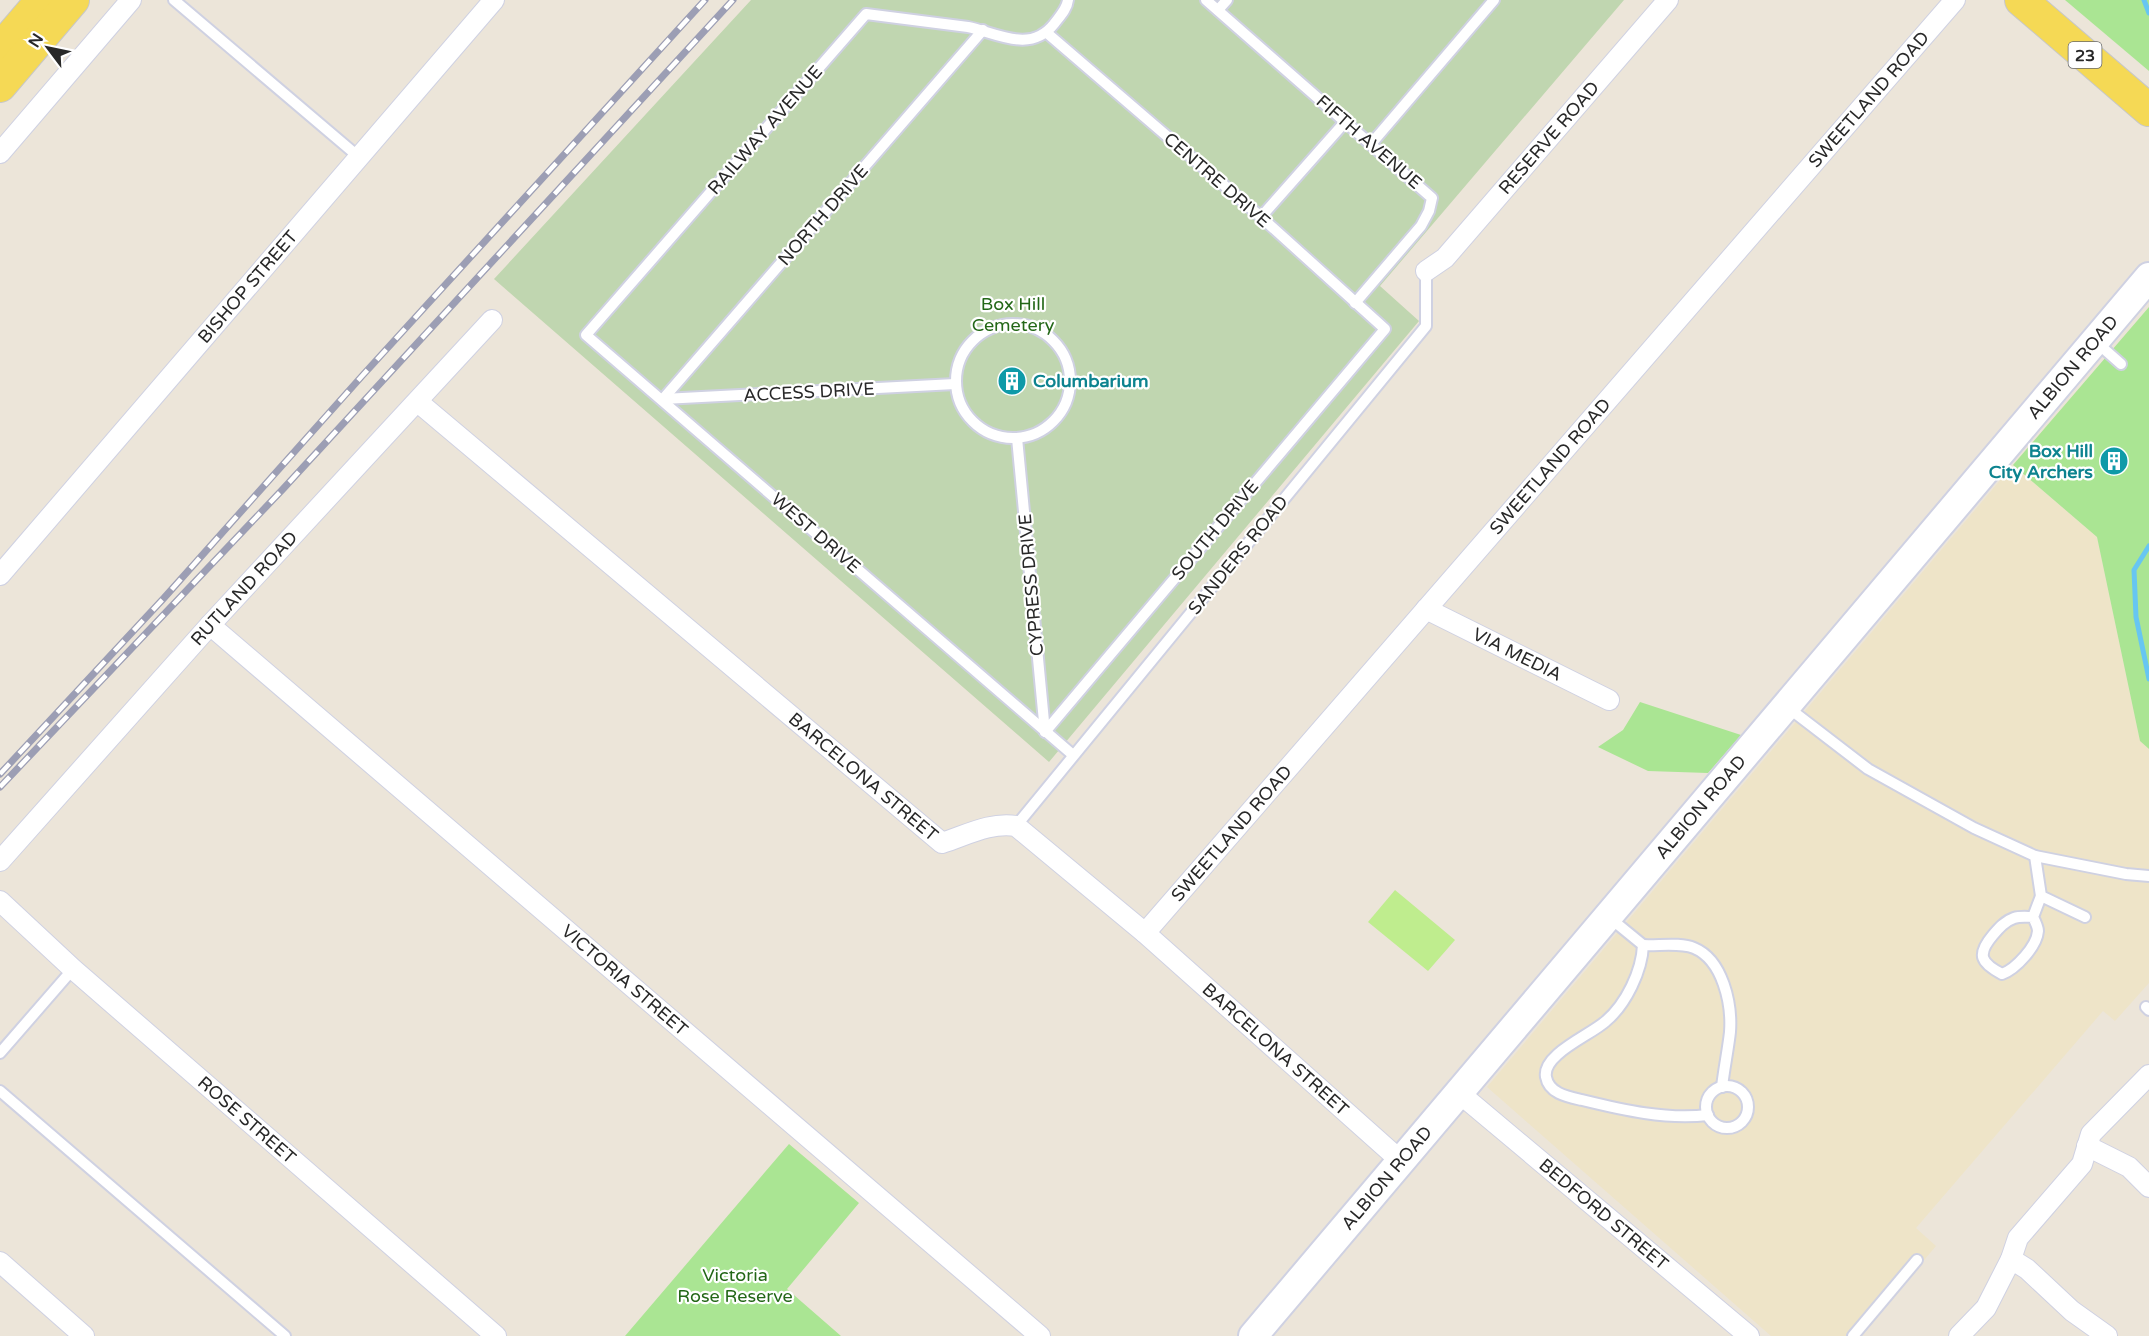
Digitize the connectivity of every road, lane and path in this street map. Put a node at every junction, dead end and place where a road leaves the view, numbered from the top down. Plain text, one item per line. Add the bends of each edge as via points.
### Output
1 (42, 0) edge
2 (73, 0) edge
3 (130, 0) edge
4 (174, 0) edge
5 (494, 0) edge
6 (1068, 0) edge
7 (1206, 0) edge
8 (1227, 0) edge
9 (1494, 0) edge
10 (1668, 0) edge
11 (1954, 0) edge
12 (2021, 0) edge
13 (1218, 10) junction
14 (983, 30) junction
15 (1047, 33) junction
16 (0, 49) edge
17 (0, 86) edge
18 (2149, 110) edge
19 (1345, 122) junction
20 (1371, 144) junction
21 (0, 153) edge
22 (360, 158) junction
23 (1261, 217) junction
24 (1426, 271) joint
25 (2149, 277) edge
26 (1355, 303) junction
27 (492, 320) dead end
28 (1385, 329) joint
29 (586, 335) joint
30 (2095, 341) junction
31 (2121, 364) dead end
32 (956, 384) junction
33 (663, 399) junction
34 (418, 402) junction
35 (1017, 438) junction
36 (0, 575) edge
37 (1426, 609) junction
38 (210, 625) junction
39 (1610, 700) dead end
40 (1786, 706) junction
41 (1046, 732) junction
42 (1073, 755) junction
43 (1016, 826) junction
44 (2035, 856) junction
45 (0, 861) edge
46 (2149, 876) edge
47 (2041, 896) junction
48 (0, 901) edge
49 (1608, 915) junction
50 (2033, 917) junction
51 (2085, 917) dead end
52 (1145, 933) junction
53 (1643, 945) junction
54 (73, 969) junction
55 (0, 1053) edge
56 (2149, 1075) edge
57 (1722, 1087) junction
58 (0, 1091) edge
59 (1458, 1092) junction
60 (1708, 1115) junction
61 (2087, 1146) junction
62 (1402, 1162) junction
63 (2149, 1187) edge
64 (2010, 1259) junction
65 (1917, 1260) dead end
66 (0, 1262) edge
67 (84, 1336) edge
68 (285, 1336) edge
69 (496, 1336) edge
70 (1040, 1336) edge
71 (1253, 1336) edge
72 (1749, 1336) edge
73 (1853, 1336) edge
74 (1959, 1336) edge
75 (2107, 1336) edge

1 - 16 main road
2 - 17 main road
3 - 21 street
4 - 22 lane
5 - 22 street, BISHOP STREET
6 - 15 lane
7 - 13 lane, FIFTH AVENUE
8 - 13 lane
9 - 20 lane
10 - 24 street, RESERVE ROAD via 1445,258
11 - 37 street, SWEETLAND ROAD
12 - 18 main road, 23
13 - 19 lane, FIFTH AVENUE
14 - 15 lane via 1022,41
14 - 29 lane, RAILWAY AVENUE via 866,14
14 - 33 lane, NORTH DRIVE
15 - 23 lane, CENTRE DRIVE
19 - 20 lane, FIFTH AVENUE
19 - 23 lane
20 - 26 lane, FIFTH AVENUE via 1432,198 1421,226
22 - 36 street, BISHOP STREET
23 - 26 lane, CENTRE DRIVE
24 - 42 lane, SANDERS ROAD via 1426,326
25 - 30 street, ALBION ROAD
26 - 28 lane, CENTRE DRIVE
27 - 34 street, RUTLAND ROAD
28 - 41 lane, SOUTH DRIVE
29 - 33 lane, WEST DRIVE
30 - 31 lane
30 - 40 street, ALBION ROAD
32 - 33 lane, ACCESS DRIVE
32 - 35 lane via 959,402 982,430 999,437
32 - 35 lane via 958,365 966,348 989,329 1005,323 1018,324 1046,334 1065,356 1070,373 1069,392 1052,423 1036,434
33 - 41 lane, WEST DRIVE
34 - 38 street, RUTLAND ROAD
34 - 43 street, BARCELONA STREET via 942,843 991,826
35 - 41 lane, CYPRESS DRIVE
37 - 39 street, VIA MEDIA
37 - 52 street, SWEETLAND ROAD
38 - 45 street, RUTLAND ROAD
38 - 70 street, VICTORIA STREET
40 - 44 lane via 1868,769 1974,828
40 - 49 street, ALBION ROAD
41 - 42 lane, WEST DRIVE
42 - 43 lane, SANDERS ROAD
43 - 52 street, BARCELONA STREET
44 - 46 lane
44 - 47 lane
47 - 50 lane
47 - 51 lane
48 - 54 street, ROSE STREET
49 - 53 lane
49 - 59 street, ALBION ROAD
50 - 50 lane via 2038,930 2035,944 2010,972 2002,974 1986,963 1983,947 2004,923 2017,917
52 - 62 street, BARCELONA STREET
53 - 57 lane via 1693,947 1716,967 1723,983 1730,1031
53 - 60 lane via 1643,960 1618,1008 1607,1021 1551,1060 1545,1070 1546,1081 1564,1095 1607,1106 1685,1118
54 - 55 lane
54 - 69 street, ROSE STREET
56 - 61 street via 2091,1134
57 - 60 lane via 1708,1101
57 - 60 lane via 1741,1091 1748,1103 1746,1116 1730,1128 1717,1125
58 - 68 lane
59 - 62 street, ALBION ROAD
59 - 72 street, BEDFORD STREET
61 - 63 street via 2129,1167
61 - 64 street via 2082,1164 2018,1238
62 - 71 street, ALBION ROAD
64 - 74 street via 1986,1308
64 - 75 street
65 - 73 lane
66 - 67 street

